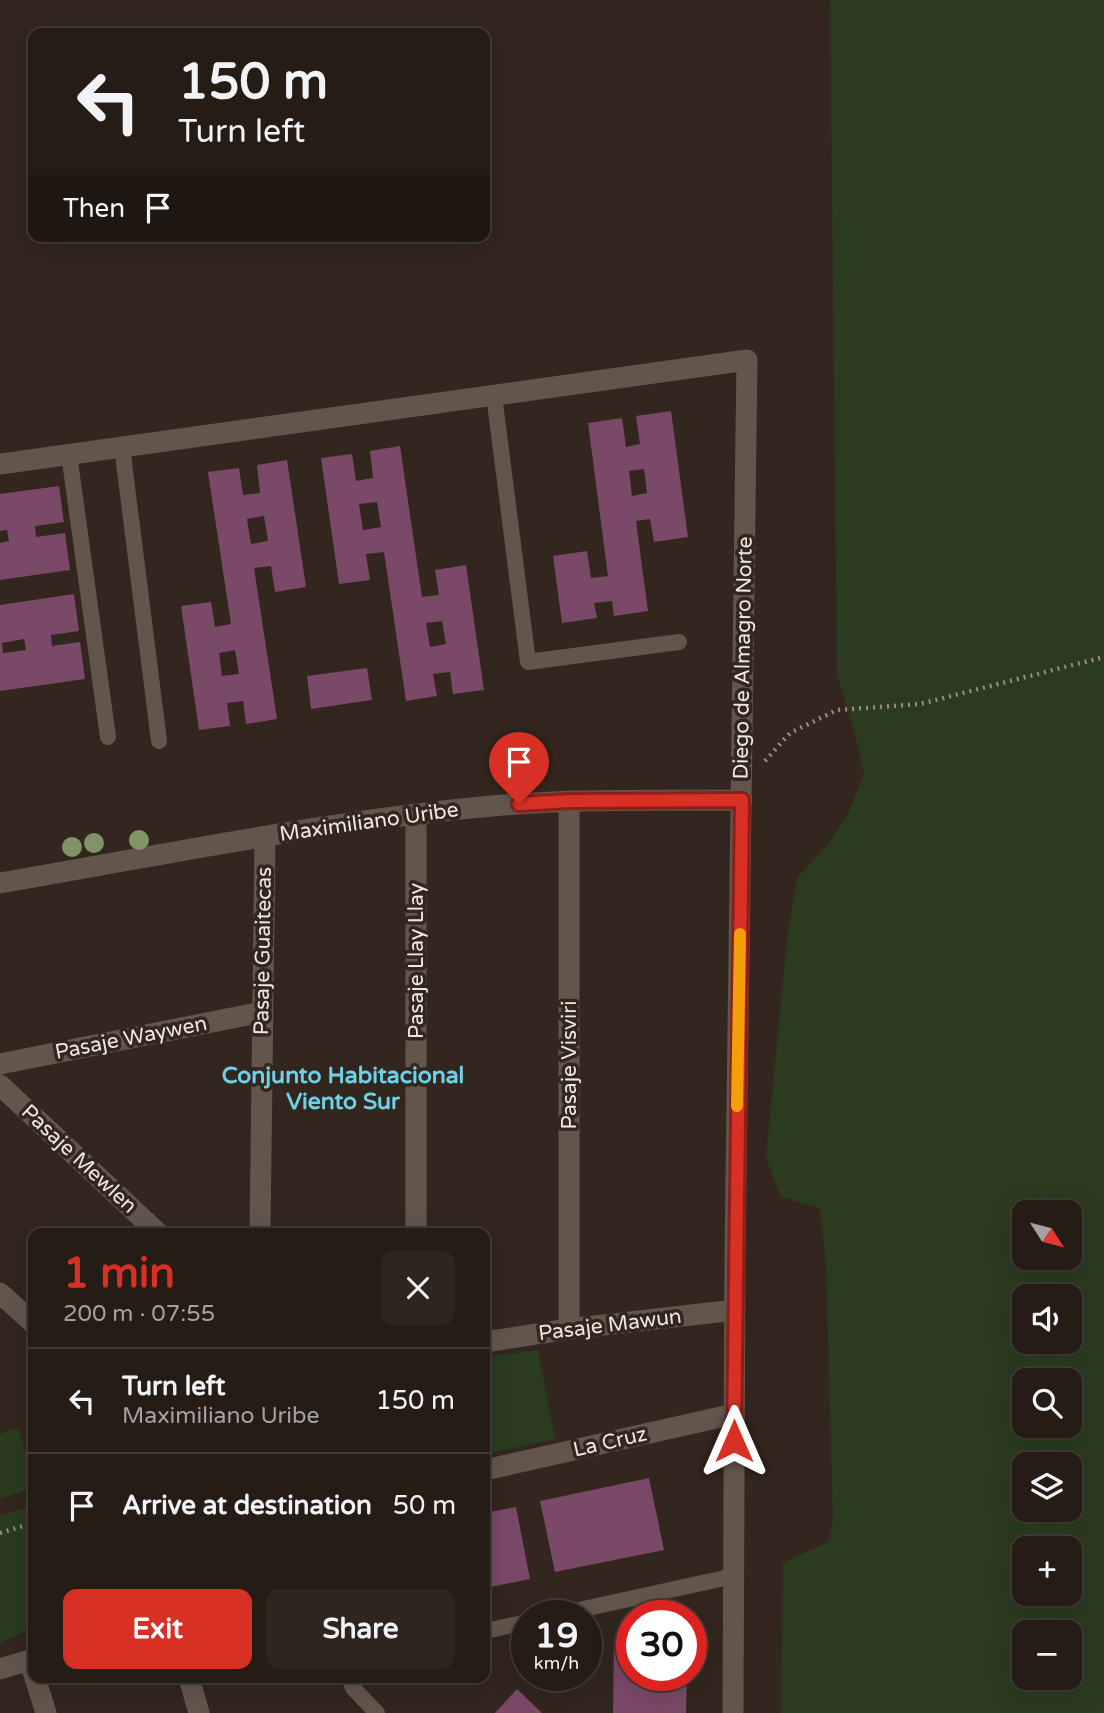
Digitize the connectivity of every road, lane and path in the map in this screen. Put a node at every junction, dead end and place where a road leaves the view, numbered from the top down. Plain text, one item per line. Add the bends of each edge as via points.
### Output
1 (494, 395) junction
2 (122, 447) junction
3 (69, 454) junction
4 (0, 464) edge
5 (679, 642) dead end
6 (1104, 657) edge
7 (108, 737) dead end
8 (159, 741) dead end
9 (742, 791) junction
10 (569, 801) junction
11 (416, 814) junction
12 (265, 837) junction
13 (0, 883) edge
14 (262, 1012) junction
15 (0, 1064) edge
16 (0, 1085) edge
17 (153, 1228) edge
18 (260, 1228) edge
19 (416, 1228) edge
20 (0, 1293) edge
21 (735, 1310) junction
22 (28, 1319) edge
23 (569, 1329) junction
24 (490, 1341) edge
25 (734, 1413) junction
26 (490, 1469) edge
27 (28, 1525) edge
28 (0, 1533) edge
29 (734, 1576) junction
30 (602, 1605) edge
31 (511, 1625) edge
32 (490, 1630) edge
33 (0, 1669) edge
34 (28, 1670) edge
35 (37, 1683) edge
36 (190, 1683) edge
37 (351, 1683) edge
38 (46, 1713) edge
39 (199, 1713) edge
40 (377, 1713) edge
41 (733, 1713) edge

1 - 2 street
1 - 5 lane via 528,662
1 - 9 street, Diego de Almagro Norte via 747,359
2 - 3 street
2 - 8 lane
3 - 4 street
3 - 7 lane
6 - 9 path via 920,704 837,710 790,733 766,760 743,776
9 - 10 street, Maximiliano Uribe
9 - 21 street, Diego de Almagro Norte
10 - 11 street, Maximiliano Uribe
10 - 23 street, Pasaje Visviri
11 - 12 street, Maximiliano Uribe
11 - 19 street, Pasaje Llay Llay
12 - 13 street, Maximiliano Uribe
12 - 14 street, Pasaje Guaitecas
14 - 15 street, Pasaje Waywen
14 - 18 street, Pasaje Guaitecas
16 - 17 street, Pasaje Mewlen
20 - 22 street
21 - 23 street, Pasaje Mawun
21 - 25 street, Diego de Almagro Norte
23 - 24 street, Pasaje Mawun
25 - 26 street, La Cruz
25 - 29 street, Diego de Almagro Norte
27 - 28 path
29 - 30 lane
29 - 41 street, Diego de Almagro Norte
31 - 32 lane
33 - 34 street
35 - 38 street
36 - 39 street
37 - 40 lane

